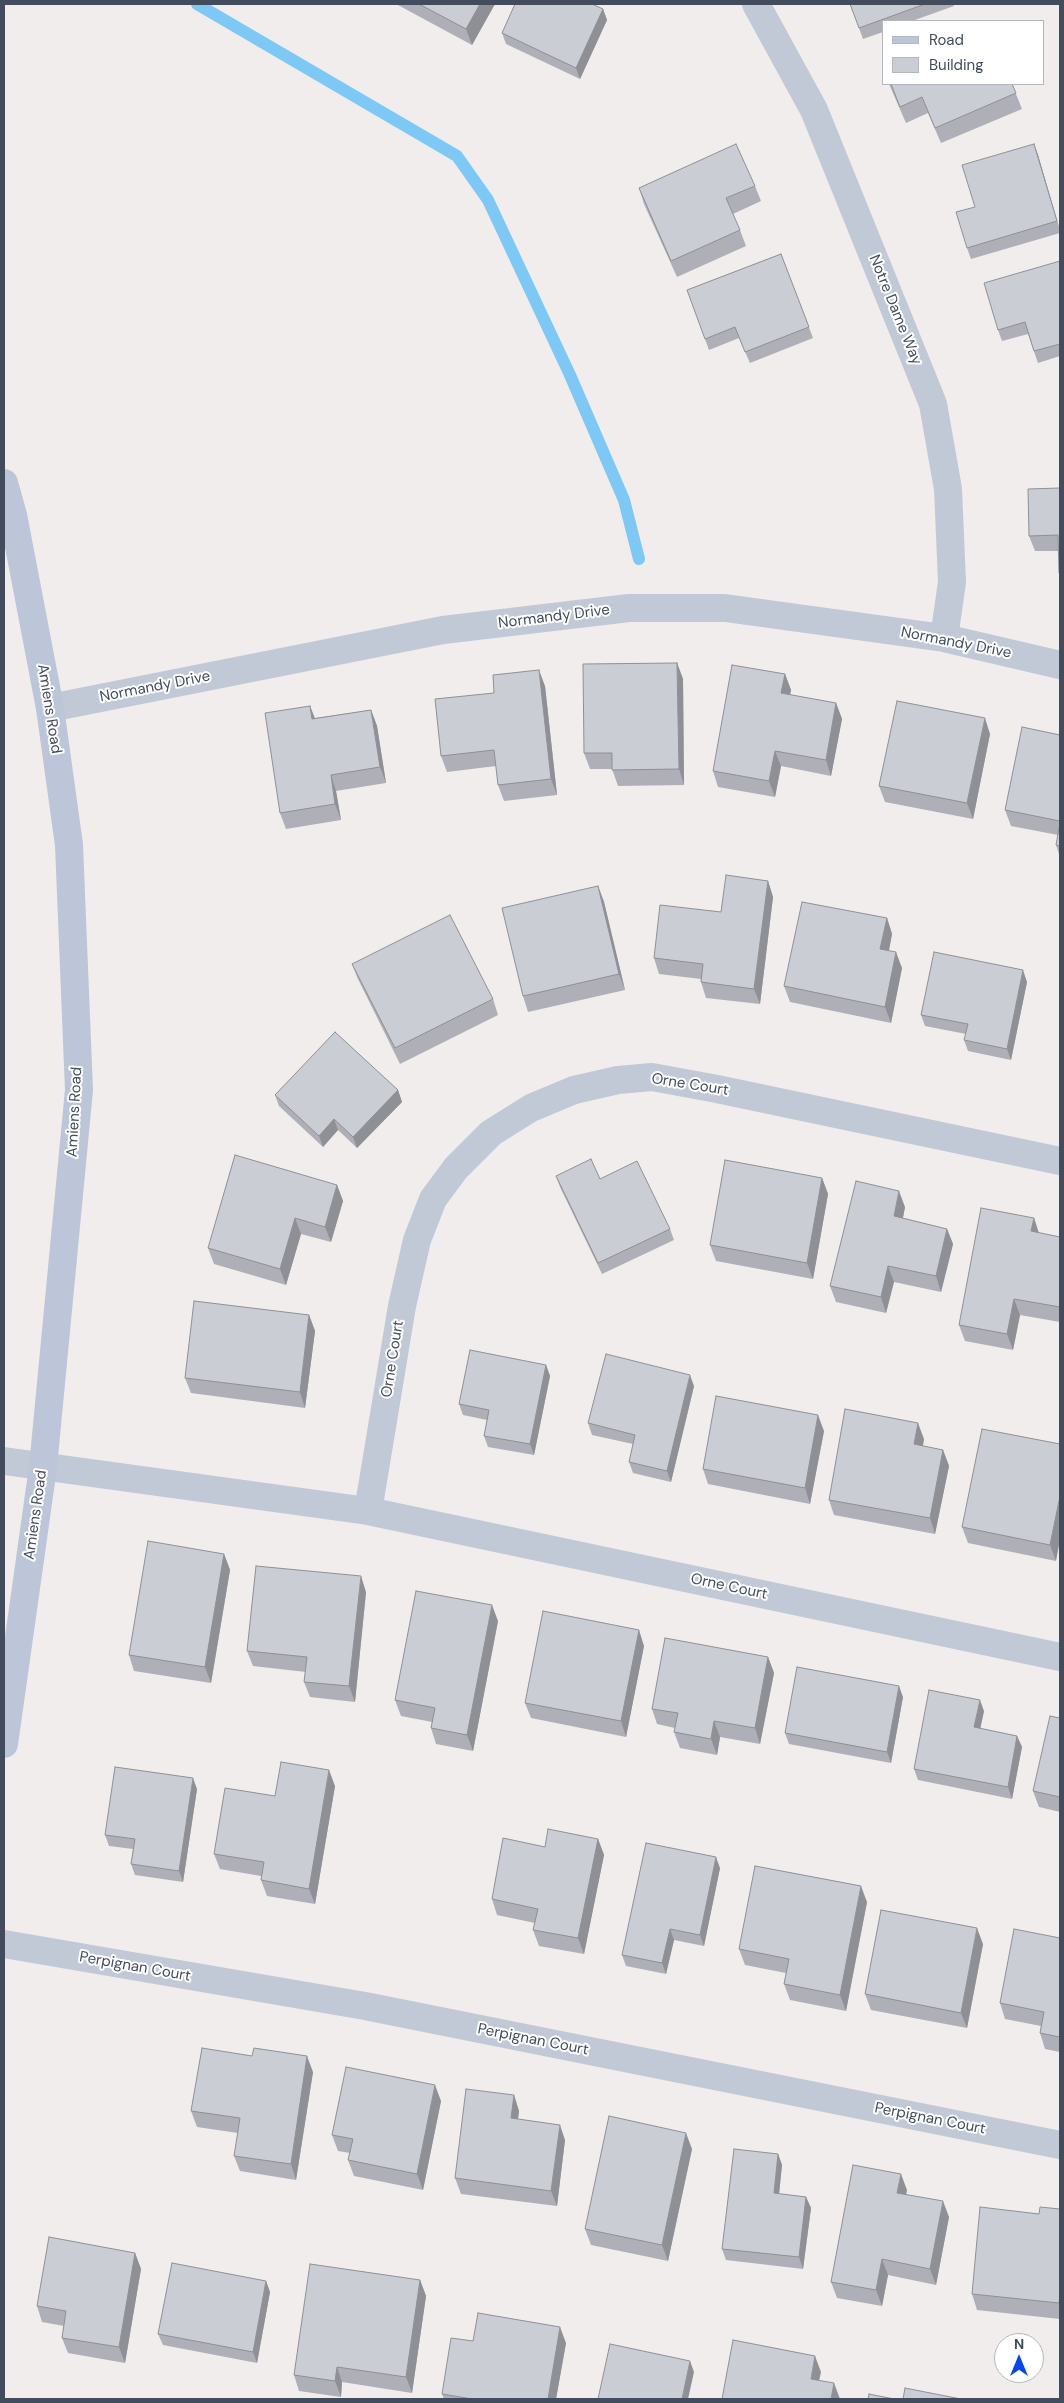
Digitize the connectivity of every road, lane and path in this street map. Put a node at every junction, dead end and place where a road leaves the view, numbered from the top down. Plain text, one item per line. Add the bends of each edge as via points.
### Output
1 (756, 4) edge
2 (4, 483) edge
3 (944, 638) junction
4 (1060, 666) edge
5 (50, 708) junction
6 (1060, 1162) edge
7 (4, 1461) edge
8 (43, 1467) junction
9 (368, 1511) junction
10 (1060, 1657) edge
11 (4, 1744) edge
12 (4, 1944) edge
13 (1060, 2145) edge

1 - 3 street, Notre Dame Way via 814,110 933,404 948,489 952,582
2 - 5 street, Amiens Road
3 - 4 street, Normandy Drive
3 - 5 street, Normandy Drive via 725,608 629,608 444,630
5 - 8 street, Amiens Road via 69,845 80,1090
6 - 9 street, Orne Court via 652,1077 618,1080 574,1090 531,1108 491,1133 456,1168 433,1199 420,1232 402,1306
7 - 8 street, Orne Court
8 - 9 street, Orne Court
8 - 11 street, Amiens Road
9 - 10 street, Orne Court
12 - 13 street, Perpignan Court via 365,2006

